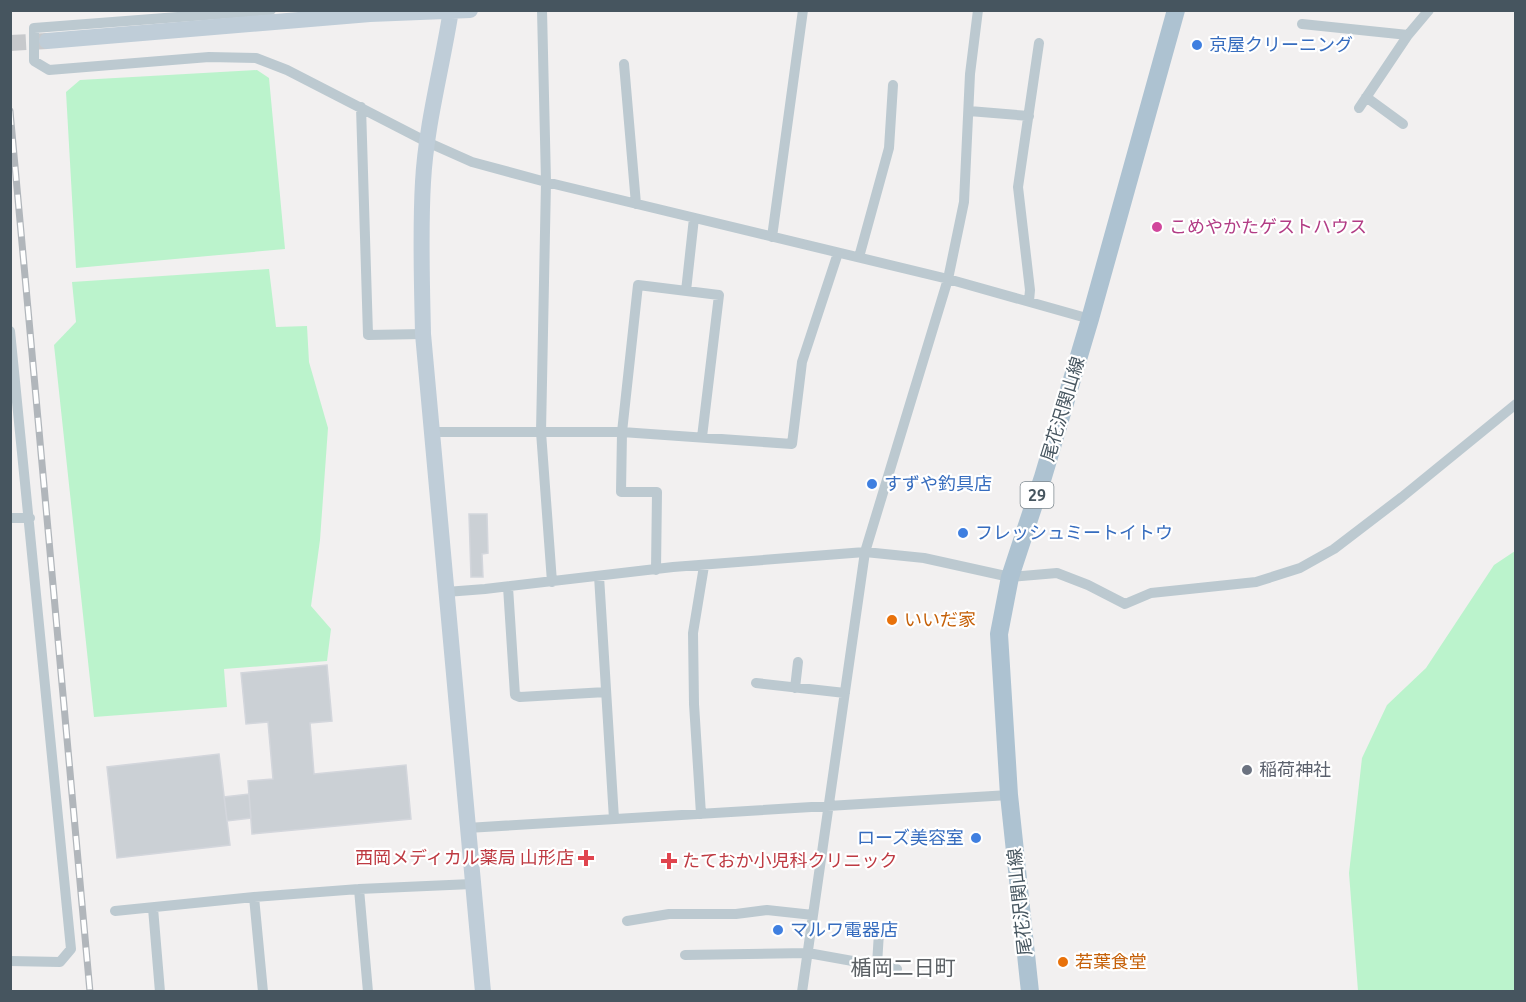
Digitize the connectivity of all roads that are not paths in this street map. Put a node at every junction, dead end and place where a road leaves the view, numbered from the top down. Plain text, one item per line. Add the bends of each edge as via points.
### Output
1 (271, 10) edge
2 (470, 10) edge
3 (542, 10) edge
4 (803, 10) edge
5 (978, 10) edge
6 (1176, 10) edge
7 (1429, 10) edge
8 (451, 11) edge
9 (369, 12) edge
10 (1302, 24) dead end
11 (1408, 35) junction
12 (47, 41) tunnel mouth
13 (1039, 43) dead end
14 (624, 64) dead end
15 (893, 85) dead end
16 (1366, 97) junction
17 (361, 107) junction
18 (1359, 108) dead end
19 (969, 111) junction
20 (1029, 116) junction
21 (1403, 124) dead end
22 (428, 142) junction
23 (546, 182) junction
24 (636, 204) junction
25 (694, 218) junction
26 (772, 237) junction
27 (838, 253) junction
28 (858, 257) junction
29 (948, 279) junction
30 (686, 291) junction
31 (1029, 301) junction
32 (1090, 319) junction
33 (10, 331) edge
34 (423, 334) junction
35 (1515, 404) edge
36 (431, 432) junction
37 (541, 432) junction
38 (622, 432) junction
39 (702, 437) junction
40 (10, 518) edge
41 (30, 518) junction
42 (865, 552) junction
43 (704, 566) junction
44 (656, 570) junction
45 (599, 576) junction
46 (1010, 577) junction
47 (552, 582) junction
48 (508, 587) junction
49 (446, 591) junction
50 (798, 662) dead end
51 (756, 684) dead end
52 (795, 688) junction
53 (606, 692) junction
54 (845, 693) junction
55 (1009, 795) junction
56 (829, 807) junction
57 (701, 814) junction
58 (614, 819) junction
59 (467, 828) junction
60 (472, 884) junction
61 (359, 889) junction
62 (254, 897) junction
63 (153, 908) junction
64 (115, 911) dead end
65 (813, 915) junction
66 (627, 921) dead end
67 (879, 932) dead end
68 (808, 953) junction
69 (685, 955) dead end
70 (10, 961) edge
71 (877, 965) junction
72 (897, 969) dead end
73 (160, 992) edge
74 (263, 992) edge
75 (368, 992) edge
76 (483, 992) edge
77 (802, 992) edge
78 (1030, 992) edge

1 - 17 street via 34,28 34,61 49,70 209,57 256,58
2 - 8 street
3 - 23 street
4 - 26 street
5 - 19 street
6 - 32 main road, 尾花沢関山線 / 29
7 - 11 street
8 - 9 street
8 - 22 street
9 - 12 street
10 - 11 street
11 - 16 street
13 - 20 street
14 - 24 street
15 - 28 street via 889,148
16 - 18 street
16 - 21 street
17 - 22 street
17 - 34 street via 368,335
19 - 20 street
19 - 29 street via 964,202
20 - 31 street via 1018,187
22 - 23 street via 472,162
22 - 34 street via 422,203
23 - 24 street
23 - 37 street
24 - 25 street
25 - 26 street
25 - 30 street
26 - 27 street
27 - 28 street
27 - 39 street via 802,362 792,444
28 - 29 street
29 - 31 street
29 - 42 street
30 - 38 street via 638,285
30 - 39 street via 719,295
31 - 32 street
32 - 46 main road, 尾花沢関山線 / 29
33 - 41 street
34 - 36 street
35 - 46 street via 1334,549 1300,568 1256,582 1151,593 1125,604 1057,573
36 - 37 street
36 - 49 street
37 - 38 street
37 - 47 street
38 - 39 street
38 - 44 street via 621,492 657,492
40 - 41 street
41 - 70 street via 71,949 60,962
42 - 43 street
42 - 46 street via 924,558
42 - 54 street
43 - 44 street
43 - 57 street via 693,633
44 - 45 street
45 - 47 street
45 - 53 street
46 - 55 main road, 尾花沢関山線 / 29 via 999,634
47 - 48 street
48 - 49 street
48 - 53 street via 515,694 520,697
49 - 59 street
50 - 52 street
51 - 52 street
52 - 54 street
53 - 58 street
54 - 56 street
55 - 56 street
55 - 78 main road, 尾花沢関山線 / 29
56 - 57 street
56 - 65 street
57 - 58 street
58 - 59 street
59 - 60 street
60 - 61 street
60 - 76 street
61 - 62 street
61 - 75 street
62 - 63 street
62 - 74 street
63 - 64 street
63 - 73 street
65 - 66 street via 767,910 669,914
65 - 68 street
67 - 71 street
68 - 69 street
68 - 71 street
68 - 77 street
71 - 72 street

